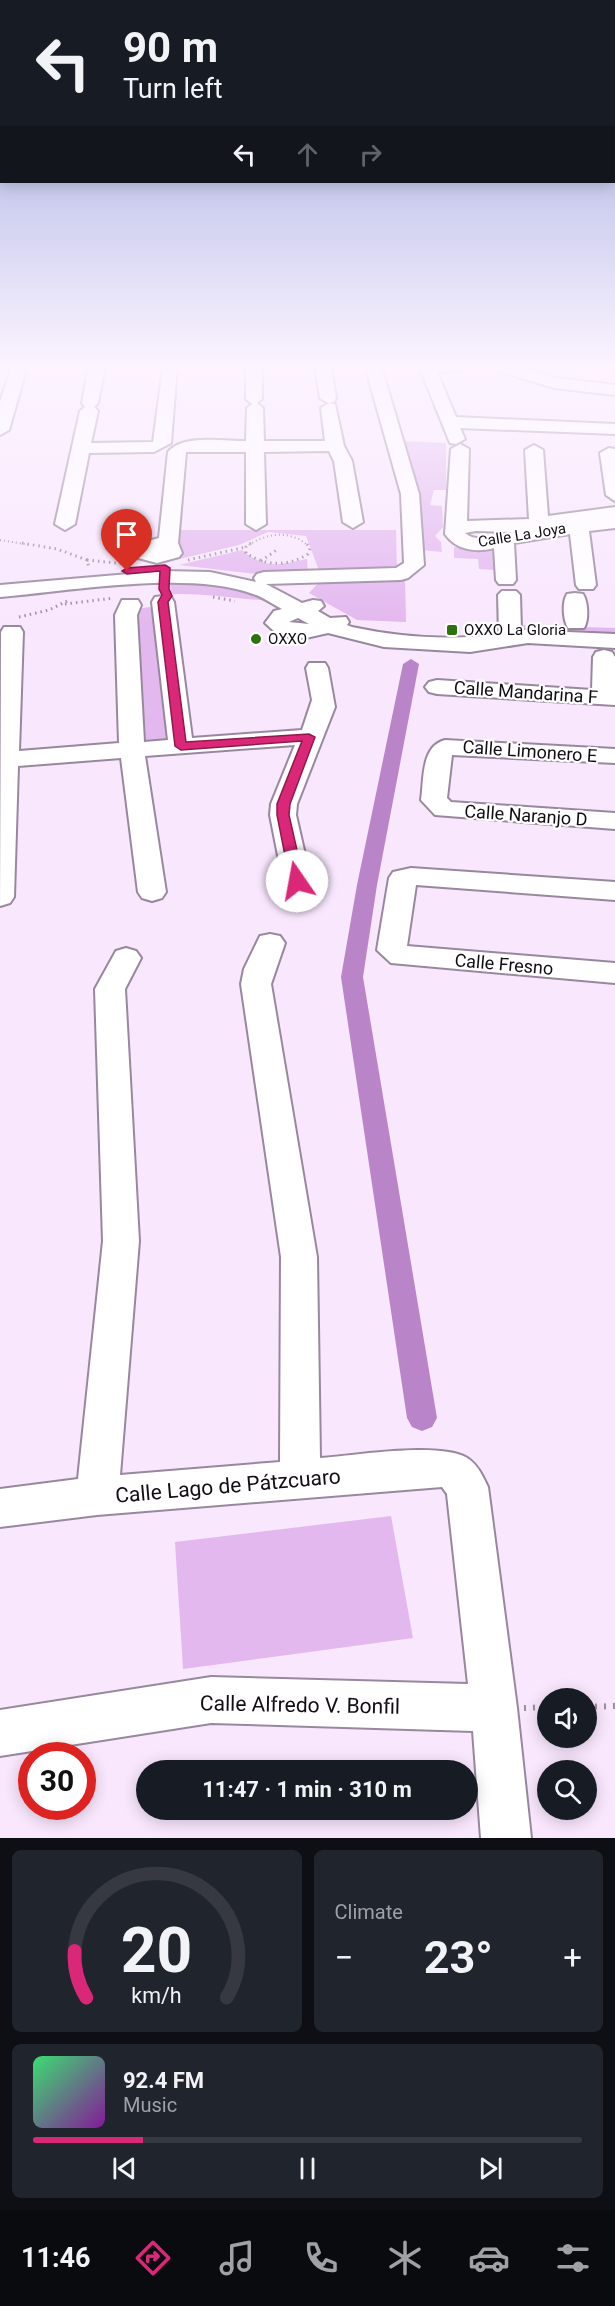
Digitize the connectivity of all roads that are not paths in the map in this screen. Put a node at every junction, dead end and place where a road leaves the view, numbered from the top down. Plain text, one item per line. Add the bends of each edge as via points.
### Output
1 (81, 452) edge
2 (168, 452) edge
3 (256, 452) edge
4 (338, 452) edge
5 (398, 452) edge
6 (458, 452) edge
7 (534, 452) edge
8 (609, 453) dead end
9 (615, 495) edge
10 (615, 513) edge
11 (353, 522) dead end
12 (615, 522) edge
13 (539, 523) junction
14 (256, 524) dead end
15 (65, 525) dead end
16 (579, 526) junction
17 (457, 528) junction
18 (504, 540) junction
19 (262, 570) junction
20 (151, 575) junction
21 (0, 580) edge
22 (0, 591) edge
23 (310, 607) junction
24 (337, 622) junction
25 (576, 623) junction
26 (615, 625) edge
27 (510, 630) junction
28 (12, 632) dead end
29 (609, 649) edge
30 (317, 668) dead end
31 (437, 687) dead end
32 (610, 698) edge
33 (309, 737) junction
34 (181, 746) junction
35 (132, 750) junction
36 (615, 756) edge
37 (6, 759) junction
38 (438, 807) joint
39 (615, 821) edge
40 (297, 881) dead end
41 (615, 891) edge
42 (152, 892) dead end
43 (0, 897) edge
44 (270, 943) dead end
45 (126, 958) dead end
46 (615, 973) edge
47 (300, 1480) junction
48 (97, 1496) junction
49 (0, 1508) edge
50 (494, 1708) junction
51 (0, 1733) edge
52 (506, 1838) edge

1 - 15 street
2 - 20 street
3 - 14 street
4 - 11 street
5 - 19 street via 410,494 414,565 401,573
6 - 17 street
7 - 13 street
8 - 9 street
10 - 13 street, Calle La Joya
12 - 16 street, Calle La Joya
13 - 17 street, Calle La Joya
16 - 18 street, Calle La Joya
16 - 25 street via 580,592
17 - 18 street, Calle La Joya via 456,538 465,543
18 - 27 street
19 - 20 street
19 - 23 street
20 - 21 street
20 - 22 street
20 - 23 street via 240,584
20 - 34 street
20 - 35 street via 126,615
23 - 24 street
23 - 24 street via 282,616 276,623 295,631 312,631
24 - 27 street via 346,632 384,640 443,644 470,645
25 - 26 street
25 - 27 street
27 - 29 street
28 - 37 street
29 - 32 street
30 - 33 street via 324,700
31 - 32 street, Calle Mandarina F via 490,681
33 - 34 street
33 - 40 street via 283,815
34 - 35 street
35 - 37 street
35 - 42 street
36 - 38 street, Calle Limonero E via 445,747 439,755 434,800
37 - 43 street
38 - 39 street, Calle Naranjo D
41 - 46 street, Calle Fresno via 403,878 394,953
44 - 47 street via 256,984 299,1257
45 - 48 street via 110,989 121,1241
47 - 48 street, Calle Lago de Pátzcuaro
47 - 50 street, Calle Lago de Pátzcuaro via 437,1467 455,1472 467,1487
48 - 49 street, Calle Lago de Pátzcuaro
50 - 51 street, Calle Alfredo V. Bonfil via 211,1700
50 - 52 street

